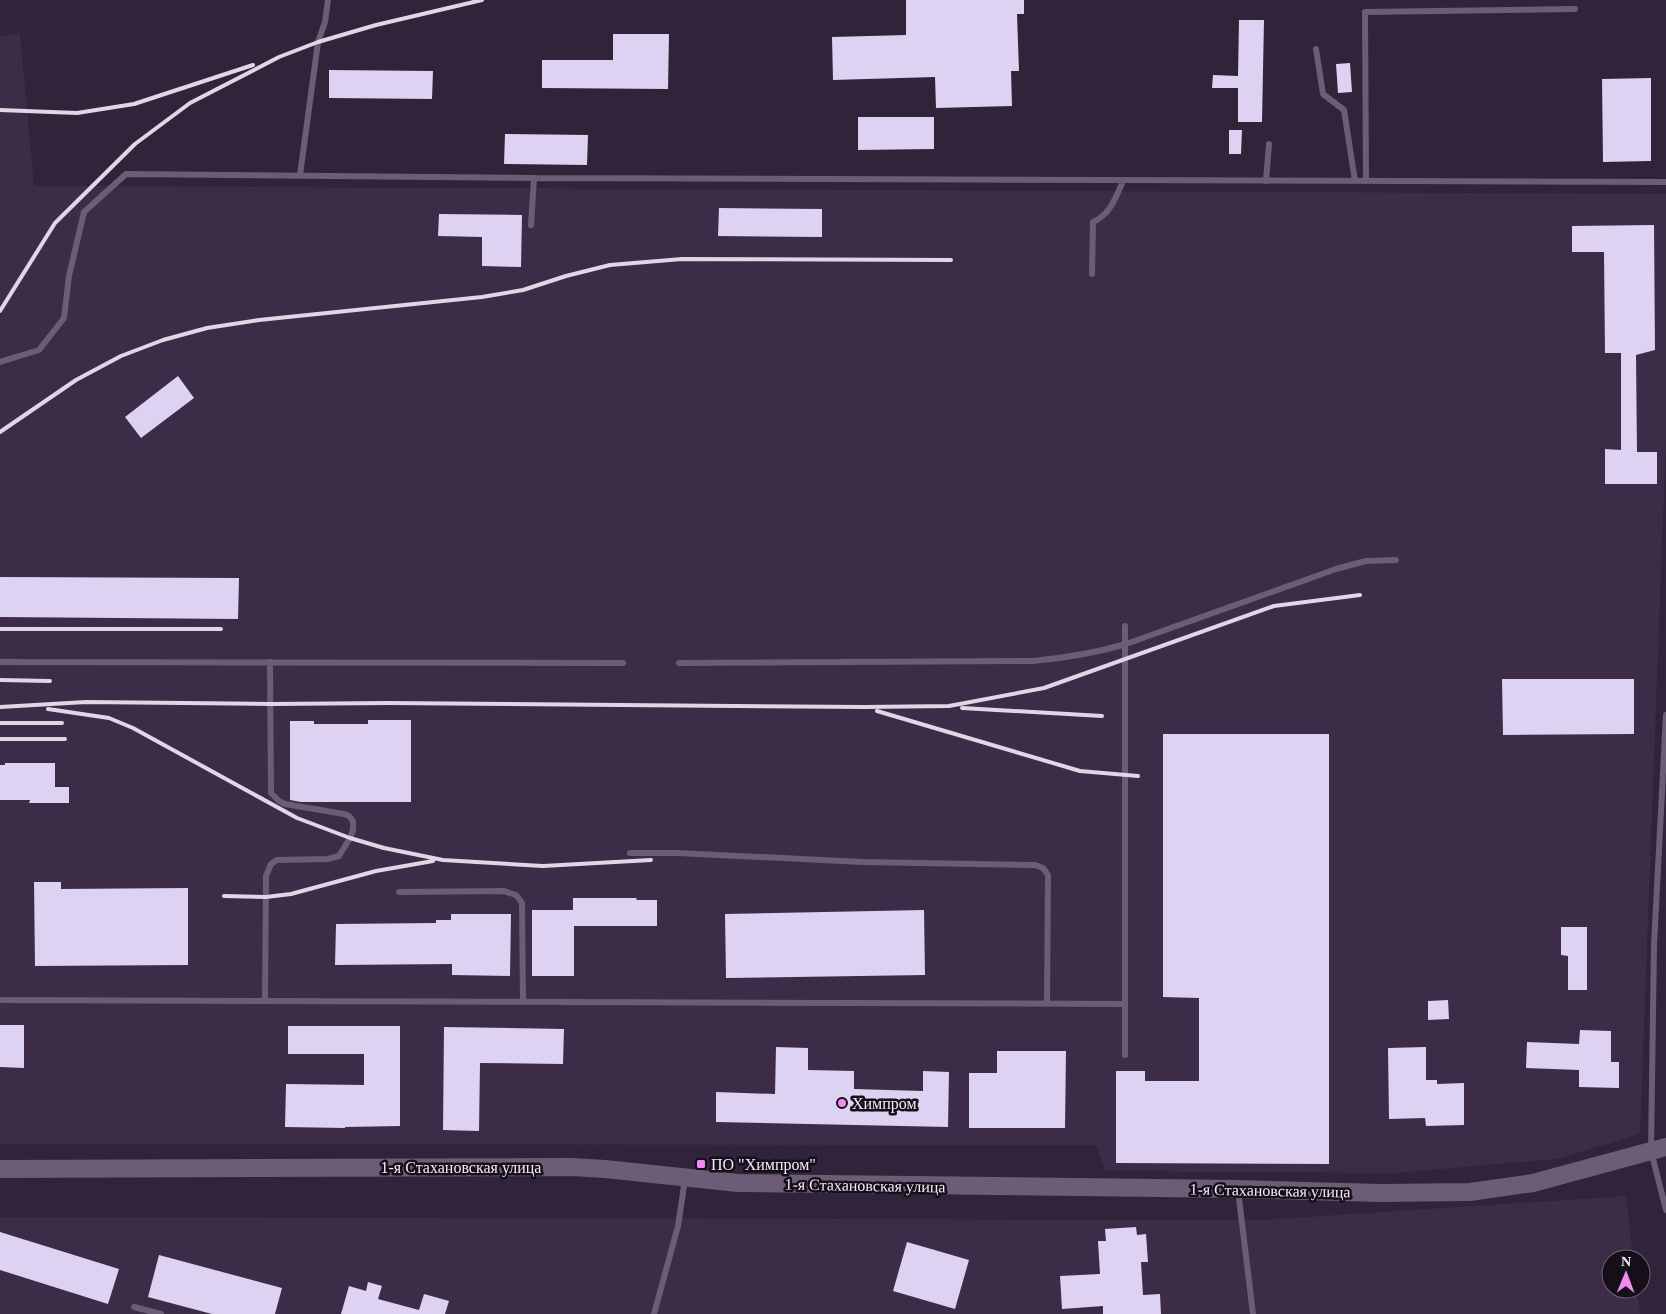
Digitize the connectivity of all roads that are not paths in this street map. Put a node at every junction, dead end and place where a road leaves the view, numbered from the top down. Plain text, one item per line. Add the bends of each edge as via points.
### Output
1 (328, 0) edge
2 (1575, 10) dead end
3 (1316, 49) dead end
4 (1270, 144) dead end
5 (300, 176) junction
6 (534, 178) junction
7 (1123, 181) junction
8 (1266, 181) junction
9 (1355, 181) junction
10 (1366, 181) junction
11 (1666, 182) edge
12 (531, 225) dead end
13 (1092, 274) dead end
14 (0, 362) edge
15 (1396, 560) dead end
16 (1125, 626) dead end
17 (1126, 644) junction
18 (0, 662) edge
19 (270, 662) junction
20 (623, 663) dead end
21 (680, 663) dead end
22 (1666, 715) edge
23 (630, 853) dead end
24 (400, 892) dead end
25 (0, 1000) edge
26 (265, 1000) junction
27 (523, 1002) junction
28 (1047, 1003) junction
29 (1125, 1004) junction
30 (1125, 1055) dead end
31 (1658, 1149) edge
32 (0, 1169) edge
33 (685, 1178) junction
34 (1238, 1189) junction
35 (1666, 1210) edge
36 (134, 1307) dead end
37 (161, 1314) edge
38 (654, 1314) edge
39 (1253, 1314) edge

1 - 5 lane via 318,42
2 - 10 lane via 1365,12
3 - 9 lane via 1323,94 1344,110
4 - 8 lane
5 - 6 lane
5 - 14 lane via 126,174 84,212 69,276 64,318 40,350
6 - 7 lane
6 - 12 lane
7 - 8 lane
7 - 13 lane via 1111,206 1101,219 1092,222
8 - 9 lane
9 - 10 lane
10 - 11 lane
15 - 17 lane via 1366,561 1336,569
16 - 17 lane
17 - 21 lane via 1067,658 1033,660
17 - 29 lane
18 - 19 lane
19 - 20 lane
19 - 26 lane via 271,793 285,804 350,816 353,830 339,856 328,860 277,860 271,864 266,876
22 - 31 lane via 1654,945
23 - 28 lane via 1035,865 1048,875
24 - 27 lane via 504,891 516,895 522,903
25 - 26 lane
26 - 27 lane
27 - 28 lane
28 - 29 lane
29 - 30 lane
31 - 34 main road, 1-я Стахановская улица via 1533,1183 1470,1192
31 - 35 lane
32 - 33 main road, 1-я Стахановская улица via 572,1167
33 - 34 main road, 1-я Стахановская улица via 738,1183
33 - 38 lane via 678,1226
34 - 39 lane
36 - 37 lane

